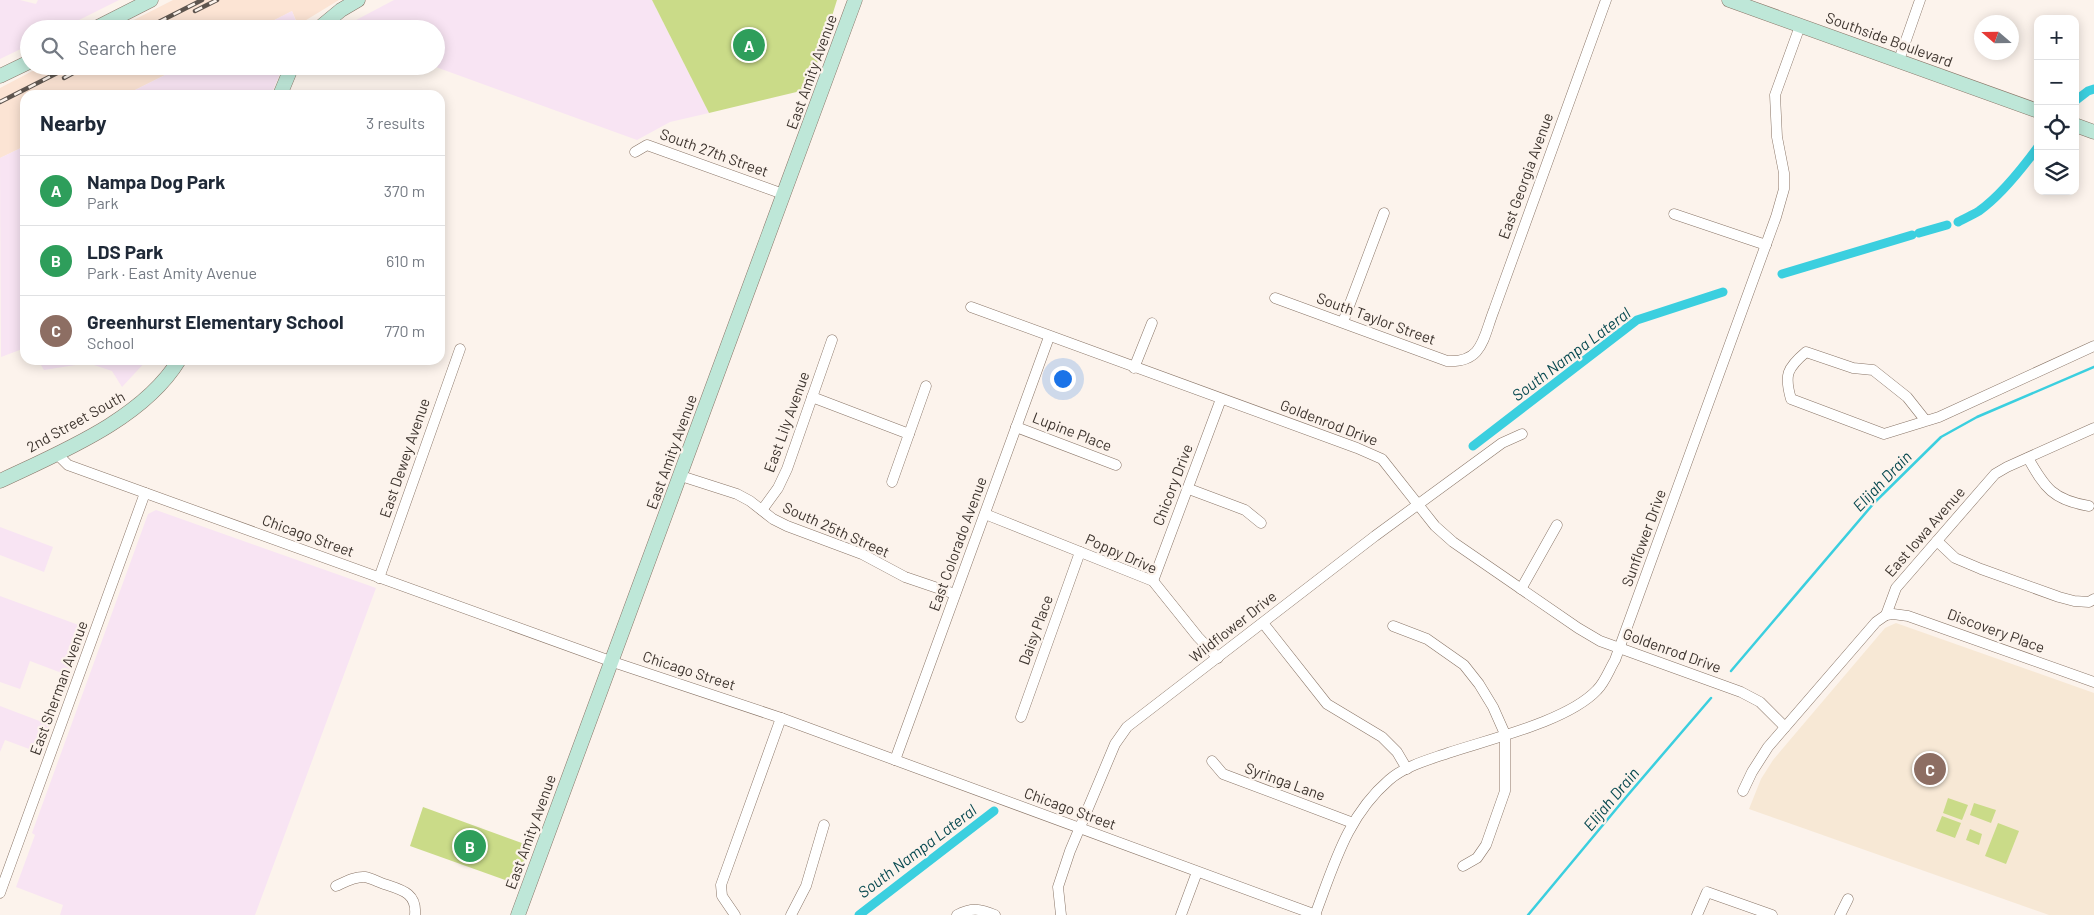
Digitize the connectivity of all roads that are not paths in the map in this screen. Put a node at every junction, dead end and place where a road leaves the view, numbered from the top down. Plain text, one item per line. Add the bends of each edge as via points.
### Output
1 (151, 0) edge
2 (358, 0) edge
3 (855, 0) edge
4 (1606, 0) edge
5 (1730, 0) edge
6 (1920, 0) edge
7 (112, 20) edge
8 (329, 20) edge
9 (1800, 26) junction
10 (1899, 60) junction
11 (20, 66) edge
12 (288, 75) edge
13 (0, 76) edge
14 (282, 90) edge
15 (2034, 110) edge
16 (2079, 126) edge
17 (2094, 132) edge
18 (635, 152) dead end
19 (784, 194) junction
20 (1384, 213) dead end
21 (1674, 214) dead end
22 (1766, 246) junction
23 (1275, 298) dead end
24 (971, 307) dead end
25 (1343, 322) junction
26 (1152, 323) dead end
27 (1049, 337) junction
28 (832, 340) dead end
29 (2094, 346) edge
30 (460, 349) dead end
31 (1469, 359) joint
32 (175, 365) edge
33 (1134, 368) junction
34 (926, 386) dead end
35 (812, 397) junction
36 (1221, 399) junction
37 (1926, 421) junction
38 (1016, 427) junction
39 (2094, 428) edge
40 (909, 434) junction
41 (1522, 434) dead end
42 (56, 453) junction
43 (2028, 458) junction
44 (1116, 465) dead end
45 (681, 476) junction
46 (0, 481) edge
47 (892, 482) dead end
48 (1189, 489) junction
49 (145, 493) junction
50 (1418, 505) junction
51 (2089, 506) dead end
52 (762, 510) junction
53 (985, 514) junction
54 (1261, 523) dead end
55 (1558, 526) dead end
56 (1937, 541) junction
57 (1080, 552) junction
58 (379, 578) junction
59 (1152, 581) junction
60 (1521, 589) junction
61 (956, 594) junction
62 (2094, 599) edge
63 (1886, 615) junction
64 (1263, 623) junction
65 (1393, 626) dead end
66 (1619, 648) junction
67 (1218, 658) junction
68 (613, 662) junction
69 (2094, 682) edge
70 (1020, 717) dead end
71 (780, 718) junction
72 (1785, 727) junction
73 (1505, 734) junction
74 (895, 760) junction
75 (1212, 762) dead end
76 (1407, 770) junction
77 (1742, 791) dead end
78 (1353, 823) junction
79 (824, 825) dead end
80 (1080, 829) junction
81 (1463, 866) dead end
82 (1197, 872) junction
83 (336, 886) dead end
84 (0, 893) edge
85 (1848, 899) dead end
86 (415, 915) edge
87 (518, 915) edge
88 (734, 915) edge
89 (791, 915) edge
90 (958, 915) edge
91 (995, 915) edge
92 (1062, 915) edge
93 (1180, 915) edge
94 (1316, 915) edge
95 (1696, 915) edge
96 (1772, 915) edge
97 (1840, 915) edge

1 - 7 main road
2 - 8 main road
3 - 19 main road, East Amity Avenue
4 - 31 street, East Georgia Avenue via 1494,310 1479,349
5 - 9 main road, Southside Boulevard
6 - 10 street
9 - 10 main road, Southside Boulevard
9 - 22 street, Sunflower Drive via 1775,94 1784,189
10 - 15 main road, Southside Boulevard
11 - 13 main road
12 - 14 main road
16 - 17 main road
18 - 19 street, South 27th Street via 647,144
19 - 45 main road, East Amity Avenue
20 - 25 street
21 - 22 street
22 - 66 street, Sunflower Drive
23 - 25 street, South Taylor Street
24 - 27 street, Goldenrod Drive
25 - 31 street, South Taylor Street via 1447,360
26 - 33 street
27 - 33 street, Goldenrod Drive
27 - 38 street, East Colorado Avenue
28 - 35 street, East Lily Avenue
29 - 37 street
30 - 58 street, East Dewey Avenue
32 - 42 main road, 2nd Street South via 158,388 138,406
33 - 36 street, Goldenrod Drive
34 - 40 street
35 - 40 street
35 - 52 street, East Lily Avenue via 787,469
36 - 48 street, Chicory Drive
36 - 50 street, Goldenrod Drive via 1382,459
37 - 37 street via 1884,434 1791,399 1786,381 1792,364 1806,352 1853,368 1873,370 1908,396
38 - 44 street, Lupine Place
38 - 53 street, East Colorado Avenue
39 - 43 street, East Iowa Avenue
40 - 47 street
41 - 50 street, Wildflower Drive via 1502,443
42 - 46 main road, 2nd Street South
42 - 49 street, Chicago Street via 68,465
43 - 51 street via 2040,480 2052,493
43 - 56 street, East Iowa Avenue via 1995,474
45 - 52 street, South 25th Street via 737,494
45 - 68 main road, East Amity Avenue
48 - 54 street via 1245,510
48 - 59 street, Chicory Drive
49 - 58 street, Chicago Street
49 - 84 street, East Sherman Avenue
50 - 60 street, Goldenrod Drive via 1452,542
50 - 64 street, Wildflower Drive
52 - 61 street, South 25th Street via 773,519 862,554 905,577
53 - 57 street, Poppy Drive
53 - 61 street, East Colorado Avenue
55 - 60 street
56 - 62 street via 1955,558 1981,569 2058,597 2089,602
56 - 63 street, East Iowa Avenue via 1896,588
57 - 59 street, Poppy Drive
57 - 70 street, Daisy Place
58 - 68 street, Chicago Street
59 - 67 street, Poppy Drive
60 - 66 street, Goldenrod Drive via 1578,628
61 - 74 street, East Colorado Avenue
63 - 69 street, Discovery Place via 1908,616
63 - 72 street, East Iowa Avenue via 1876,622
64 - 67 street, Wildflower Drive
64 - 76 street via 1327,704 1382,737 1397,752
65 - 73 street via 1427,639 1464,665 1493,707
66 - 72 street, Goldenrod Drive via 1741,692 1760,702
66 - 73 street, Sunflower Drive via 1599,689 1578,707
67 - 80 street, Wildflower Drive via 1127,727 1115,744
68 - 71 street, Chicago Street
68 - 87 main road, East Amity Avenue
71 - 74 street, Chicago Street
71 - 88 street via 721,885 722,896
72 - 77 street, East Iowa Avenue via 1762,755
73 - 76 street, Sunflower Drive
73 - 81 street via 1505,791 1486,845 1477,858
74 - 80 street, Chicago Street
75 - 78 street, Syringa Lane via 1222,774
76 - 78 street, Sunflower Drive via 1391,778
78 - 94 street, Sunflower Drive
79 - 89 street via 806,886
80 - 82 street, Chicago Street
80 - 92 street, Wildflower Drive via 1058,886
82 - 93 street
82 - 94 street, Chicago Street
83 - 86 street via 366,877 399,889 410,895 416,905
85 - 97 street
90 - 91 street via 977,908
95 - 96 street via 1707,892

